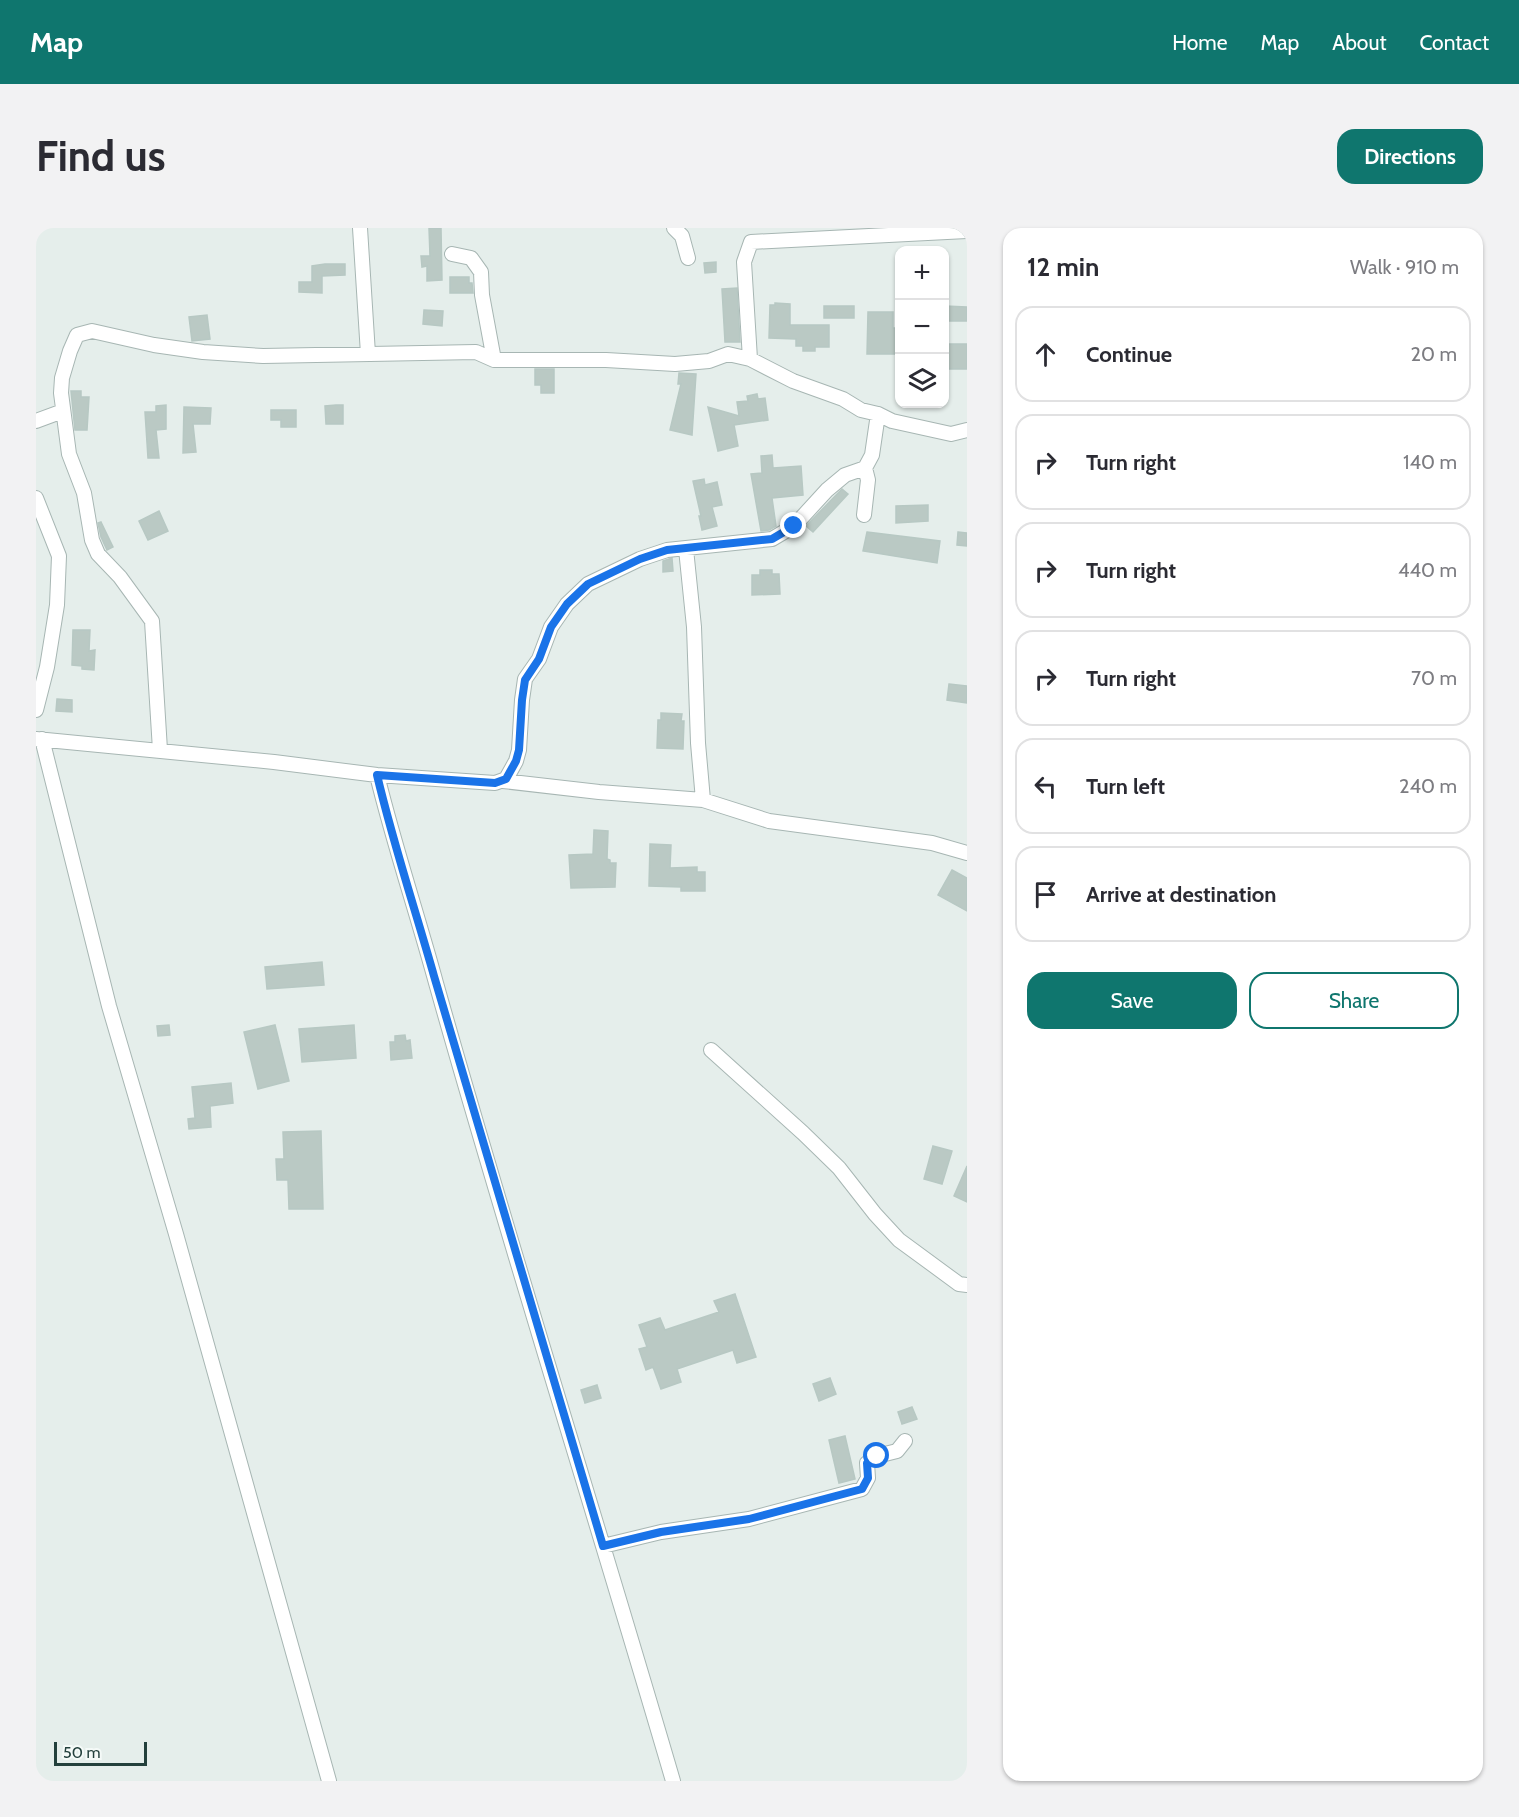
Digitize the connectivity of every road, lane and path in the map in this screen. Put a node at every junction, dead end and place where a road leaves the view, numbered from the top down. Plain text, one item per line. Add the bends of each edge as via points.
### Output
1 (360, 228) edge
2 (674, 228) edge
3 (922, 231) edge
4 (967, 231) edge
5 (761, 235) edge
6 (452, 254) dead end
7 (688, 258) dead end
8 (368, 354) junction
9 (494, 360) junction
10 (750, 360) junction
11 (63, 411) junction
12 (878, 414) junction
13 (36, 421) edge
14 (967, 430) edge
15 (865, 468) junction
16 (36, 498) edge
17 (864, 515) dead end
18 (686, 549) junction
19 (36, 710) edge
20 (39, 739) edge
21 (160, 750) junction
22 (377, 775) junction
23 (503, 781) junction
24 (703, 800) junction
25 (967, 853) edge
26 (711, 1050) dead end
27 (967, 1286) edge
28 (905, 1441) dead end
29 (603, 1546) junction
30 (329, 1781) edge
31 (673, 1781) edge

1 - 8 street
2 - 7 street via 682,236
3 - 4 street
3 - 5 street
5 - 10 street via 751,242 744,262
6 - 9 street via 471,258 481,272
8 - 9 street via 476,352
8 - 11 street via 275,356 203,352 86,332 77,335 62,378
9 - 10 street via 675,364 709,361 728,354
10 - 12 street
11 - 13 street
11 - 21 street via 69,454 84,493 98,554 152,621
12 - 14 street via 892,421 951,434
12 - 15 street via 872,455
15 - 17 street via 868,480
15 - 18 street via 844,475 794,526 772,539
16 - 19 street via 59,556 57,605
18 - 23 street via 667,550 640,559 588,584 567,604 525,680 519,750
18 - 24 street
20 - 21 street
20 - 30 street via 109,1006
21 - 22 street
22 - 23 street
22 - 29 street via 480,1138
23 - 24 street
24 - 25 street via 769,821 932,843
26 - 27 street via 839,1168 899,1240
28 - 29 street via 897,1452 877,1456 867,1463 868,1478 862,1489 749,1519 661,1532
29 - 31 street

